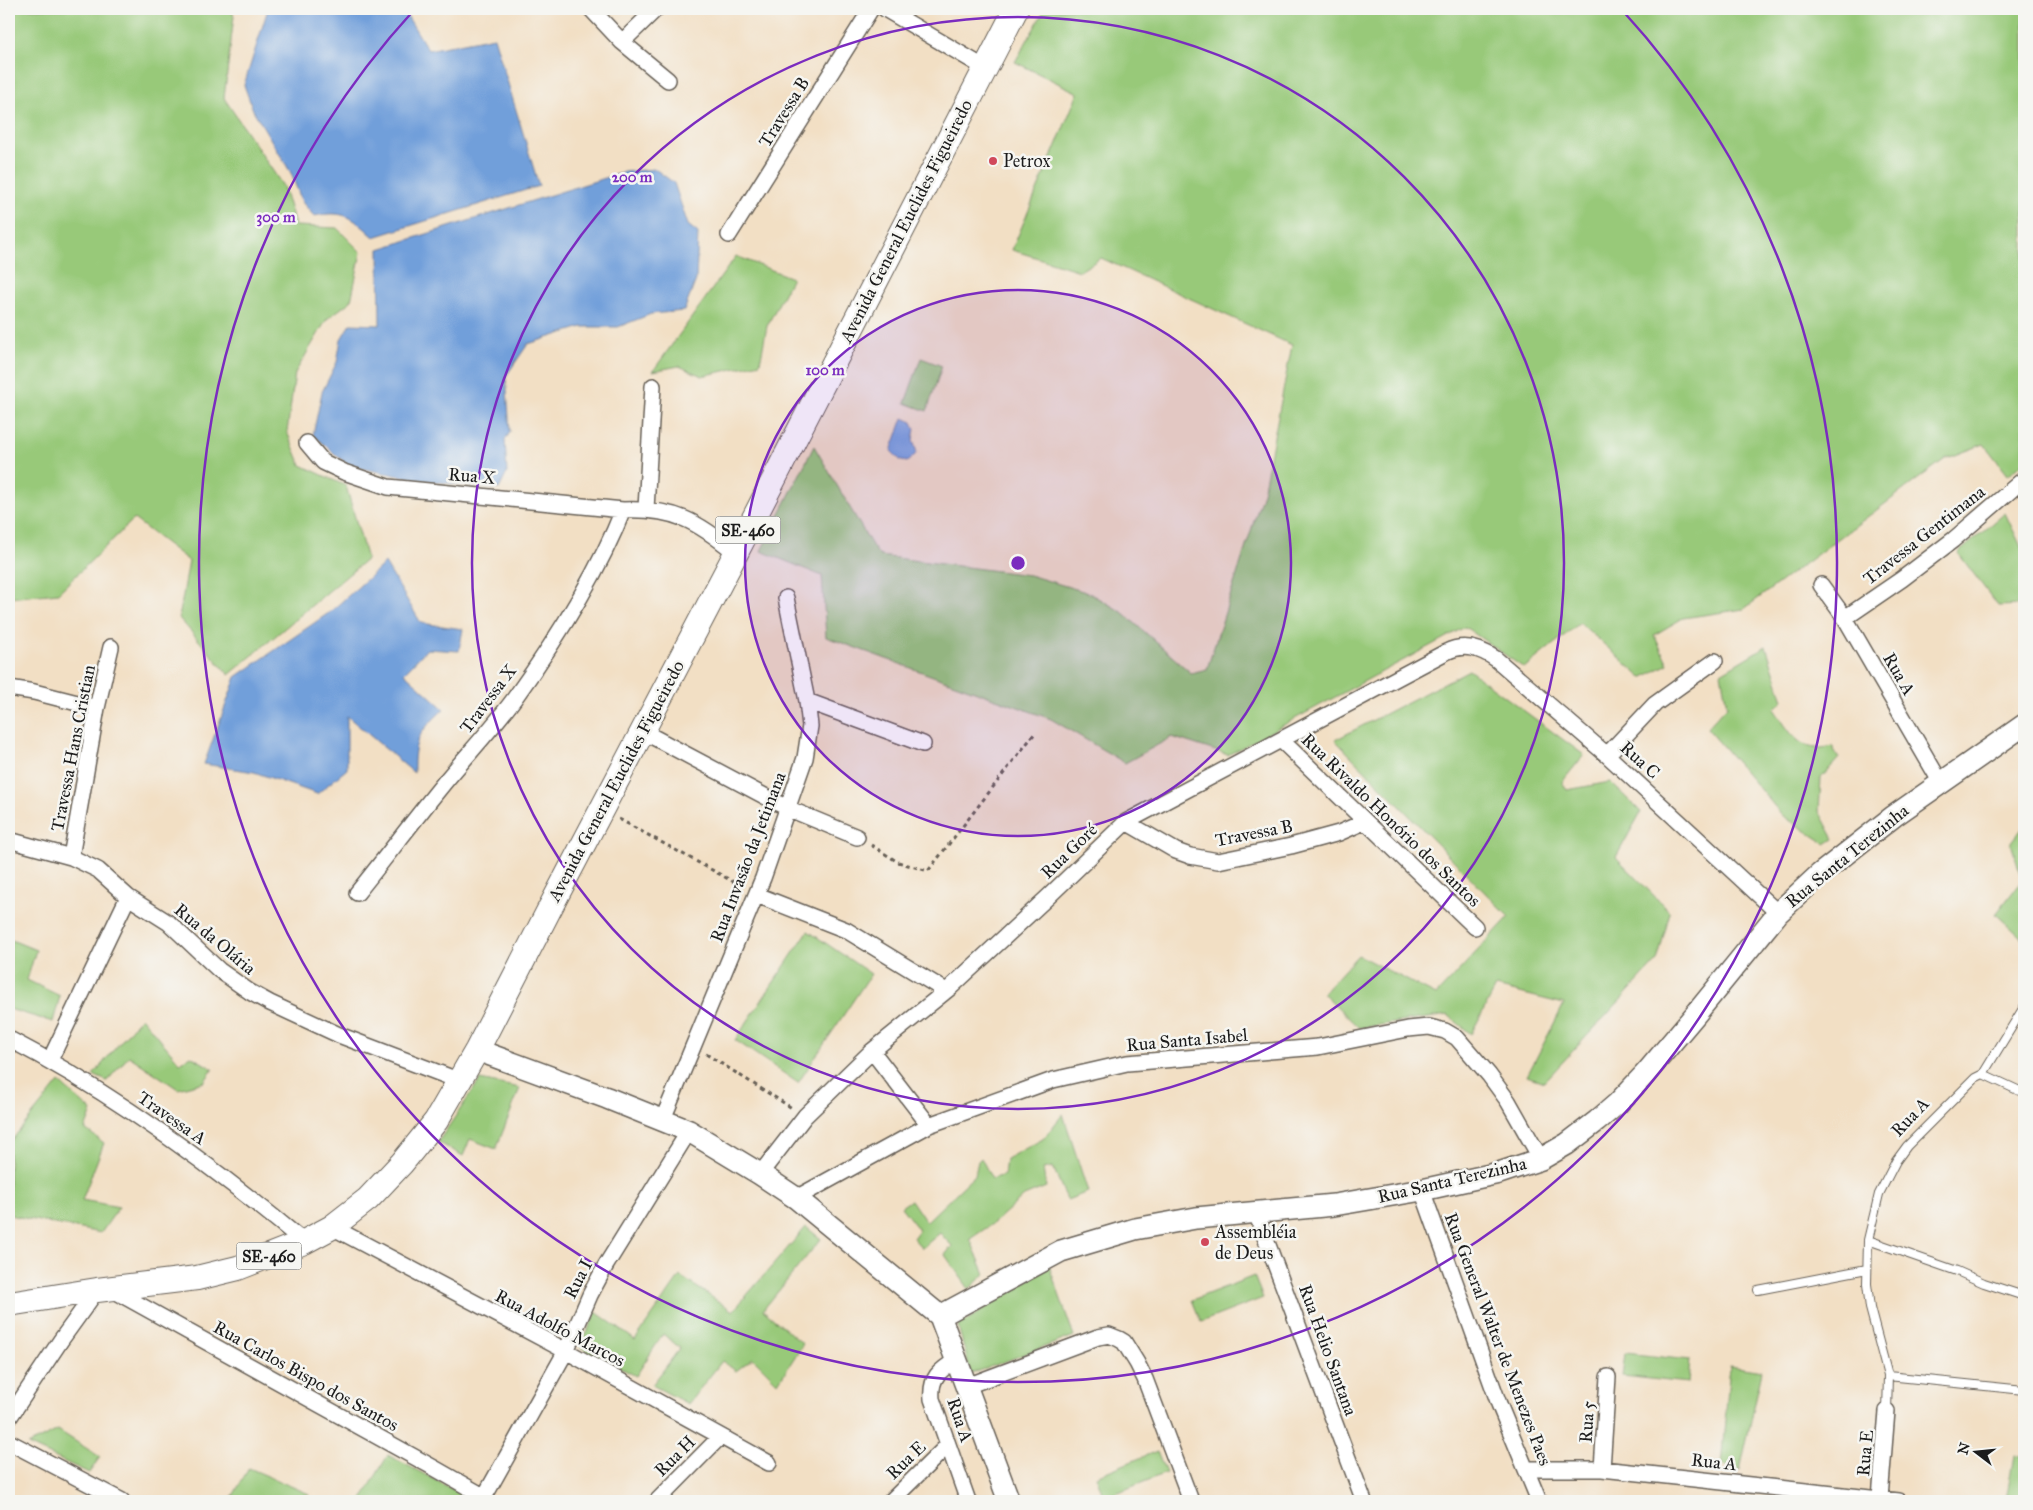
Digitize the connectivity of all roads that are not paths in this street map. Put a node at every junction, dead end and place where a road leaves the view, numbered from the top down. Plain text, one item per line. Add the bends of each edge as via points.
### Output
1 (590, 9) edge
2 (656, 9) edge
3 (871, 9) edge
4 (886, 9) edge
5 (1016, 9) edge
6 (622, 42) junction
7 (986, 68) junction
8 (668, 80) dead end
9 (729, 235) dead end
10 (653, 386) dead end
11 (307, 443) dead end
12 (2024, 479) edge
13 (646, 509) junction
14 (623, 510) junction
15 (736, 553) junction
16 (1821, 585) dead end
17 (786, 598) dead end
18 (1845, 618) junction
19 (111, 647) dead end
20 (1469, 647) joint
21 (1715, 661) dead end
22 (9, 688) edge
23 (807, 702) junction
24 (97, 708) junction
25 (2024, 725) edge
26 (642, 731) junction
27 (1281, 740) junction
28 (923, 744) dead end
29 (1606, 755) junction
30 (1941, 783) junction
31 (787, 808) junction
32 (1126, 822) junction
33 (1364, 822) junction
34 (857, 837) road end
35 (9, 840) edge
36 (72, 857) junction
37 (357, 893) dead end
38 (757, 895) junction
39 (128, 897) junction
40 (1778, 912) junction
41 (1475, 927) dead end
42 (946, 991) junction
43 (2024, 1007) edge
44 (9, 1039) edge
45 (477, 1050) junction
46 (872, 1051) junction
47 (50, 1060) junction
48 (1983, 1074) junction
49 (460, 1081) junction
50 (2024, 1093) edge
51 (663, 1119) junction
52 (929, 1125) junction
53 (689, 1131) junction
54 (1541, 1159) junction
55 (760, 1174) junction
56 (1422, 1190) junction
57 (796, 1198) junction
58 (1256, 1213) junction
59 (332, 1228) junction
60 (1868, 1240) junction
61 (304, 1242) junction
62 (1867, 1269) junction
63 (103, 1289) junction
64 (1758, 1290) dead end
65 (2024, 1296) edge
66 (9, 1304) edge
67 (940, 1316) junction
68 (566, 1351) junction
69 (956, 1360) junction
70 (1888, 1376) junction
71 (1608, 1377) dead end
72 (967, 1386) junction
73 (2024, 1390) edge
74 (1888, 1411) joint
75 (9, 1418) edge
76 (720, 1437) junction
77 (9, 1442) edge
78 (948, 1445) junction
79 (769, 1463) dead end
80 (1526, 1469) junction
81 (1602, 1469) junction
82 (1880, 1498) junction
83 (483, 1499) edge
84 (122, 1501) edge
85 (656, 1501) edge
86 (891, 1501) edge
87 (968, 1501) edge
88 (1009, 1501) edge
89 (1191, 1501) edge
90 (1364, 1501) edge
91 (1539, 1501) edge
92 (1898, 1501) edge

1 - 6 street
2 - 6 street
3 - 9 street, Travessa B
4 - 7 street
5 - 7 main road, Avenida General Euclides Figueiredo / SE-460
6 - 8 street
7 - 15 main road, Avenida General Euclides Figueiredo / SE-460
10 - 13 street
11 - 14 street, Rua X via 323,462 388,487
12 - 18 street, Travessa Gentimana via 1902,579
13 - 14 street, Rua X
13 - 15 street, Rua X via 667,512 697,524
14 - 37 street, Travessa X via 612,538 584,589 513,700
15 - 26 main road, Avenida General Euclides Figueiredo / SE-460
16 - 18 street, Rua A
17 - 23 street, Rua Invasão da Jetimana
18 - 30 street, Rua A
19 - 24 street, Travessa Hans Cristian
20 - 27 street, Rua Goré via 1452,649
20 - 29 street, Rua C via 1496,658
21 - 29 street via 1655,704
22 - 24 street
23 - 28 street
23 - 31 street, Rua Invasão da Jetimana via 809,738
24 - 36 street, Travessa Hans Cristian
25 - 30 street, Rua Santa Terezinha
26 - 31 street
26 - 45 main road, Avenida General Euclides Figueiredo / SE-460
27 - 32 street, Rua Goré
27 - 33 street, Rua Rivaldo Honório dos Santos
29 - 40 street, Rua C
30 - 40 street, Rua Santa Terezinha via 1849,850
31 - 34 street
31 - 38 street, Rua Invasão da Jetimana
32 - 33 street, Travessa B via 1176,851 1218,861 1291,846 1339,833
32 - 42 street, Rua Goré
33 - 41 street, Rua Rivaldo Honório dos Santos
35 - 36 street, Rua da Olária
36 - 39 street, Rua da Olária via 98,870
38 - 42 street via 846,930
38 - 51 street, Rua Invasão da Jetimana
39 - 47 street
39 - 49 street, Rua da Olária via 169,923 220,970 250,992 339,1035
40 - 54 street, Rua Santa Terezinha via 1695,1015 1618,1103 1567,1144
42 - 46 street, Rua Goré
43 - 48 lane
44 - 47 street, Travessa A
45 - 49 main road, Avenida General Euclides Figueiredo / SE-460
45 - 51 street
46 - 52 street
46 - 55 street, Rua Goré via 805,1116
47 - 61 street, Travessa A via 248,1194
48 - 50 lane
48 - 60 lane, Rua A via 1966,1085 1896,1161 1879,1194
49 - 59 main road, Avenida General Euclides Figueiredo / SE-460 via 436,1121 402,1163 368,1199
51 - 53 street
52 - 54 street, Rua Santa Isabel via 1053,1080 1104,1067 1184,1057 1318,1047 1429,1027 1457,1038 1484,1068 1508,1101
52 - 57 street, Rua Santa Isabel
53 - 55 street
53 - 68 street, Rua I via 606,1265
54 - 56 street, Rua Santa Terezinha via 1499,1173
55 - 57 street
56 - 58 street, Rua Santa Terezinha via 1334,1205
56 - 80 street, Rua General Walter de Menezes Paes via 1498,1404
57 - 67 street
58 - 67 street, Rua Santa Terezinha via 1169,1221 1061,1251
58 - 90 street, Rua Helio Santana
59 - 61 main road, Avenida General Euclides Figueiredo / SE-460
59 - 68 street, Rua Adolfo Marcos
60 - 62 lane, Rua A
60 - 65 lane
61 - 63 main road, Avenida General Euclides Figueiredo / SE-460 via 238,1268 197,1278
62 - 64 lane
62 - 70 lane, Rua A via 1870,1308
63 - 66 main road, Avenida General Euclides Figueiredo / SE-460
63 - 75 street via 61,1340
63 - 83 street, Rua Carlos Bispo dos Santos via 436,1469
67 - 69 street
68 - 76 street, Rua Adolfo Marcos
68 - 83 street, Rua I
69 - 72 street
69 - 78 street, Rua A via 938,1372 932,1386 932,1398
70 - 73 lane
70 - 74 lane, Rua A
71 - 81 street, Rua 5
72 - 88 street
72 - 89 street via 1098,1337 1115,1336 1124,1342 1145,1379
74 - 82 street, Rua E
76 - 79 street, Rua Adolfo Marcos
76 - 85 street, Rua H
77 - 84 street
78 - 86 street, Rua E
78 - 87 street, Rua A
80 - 81 street, Rua A
80 - 91 street, Rua General Walter de Menezes Paes
81 - 82 street, Rua A
82 - 92 street, Rua A

